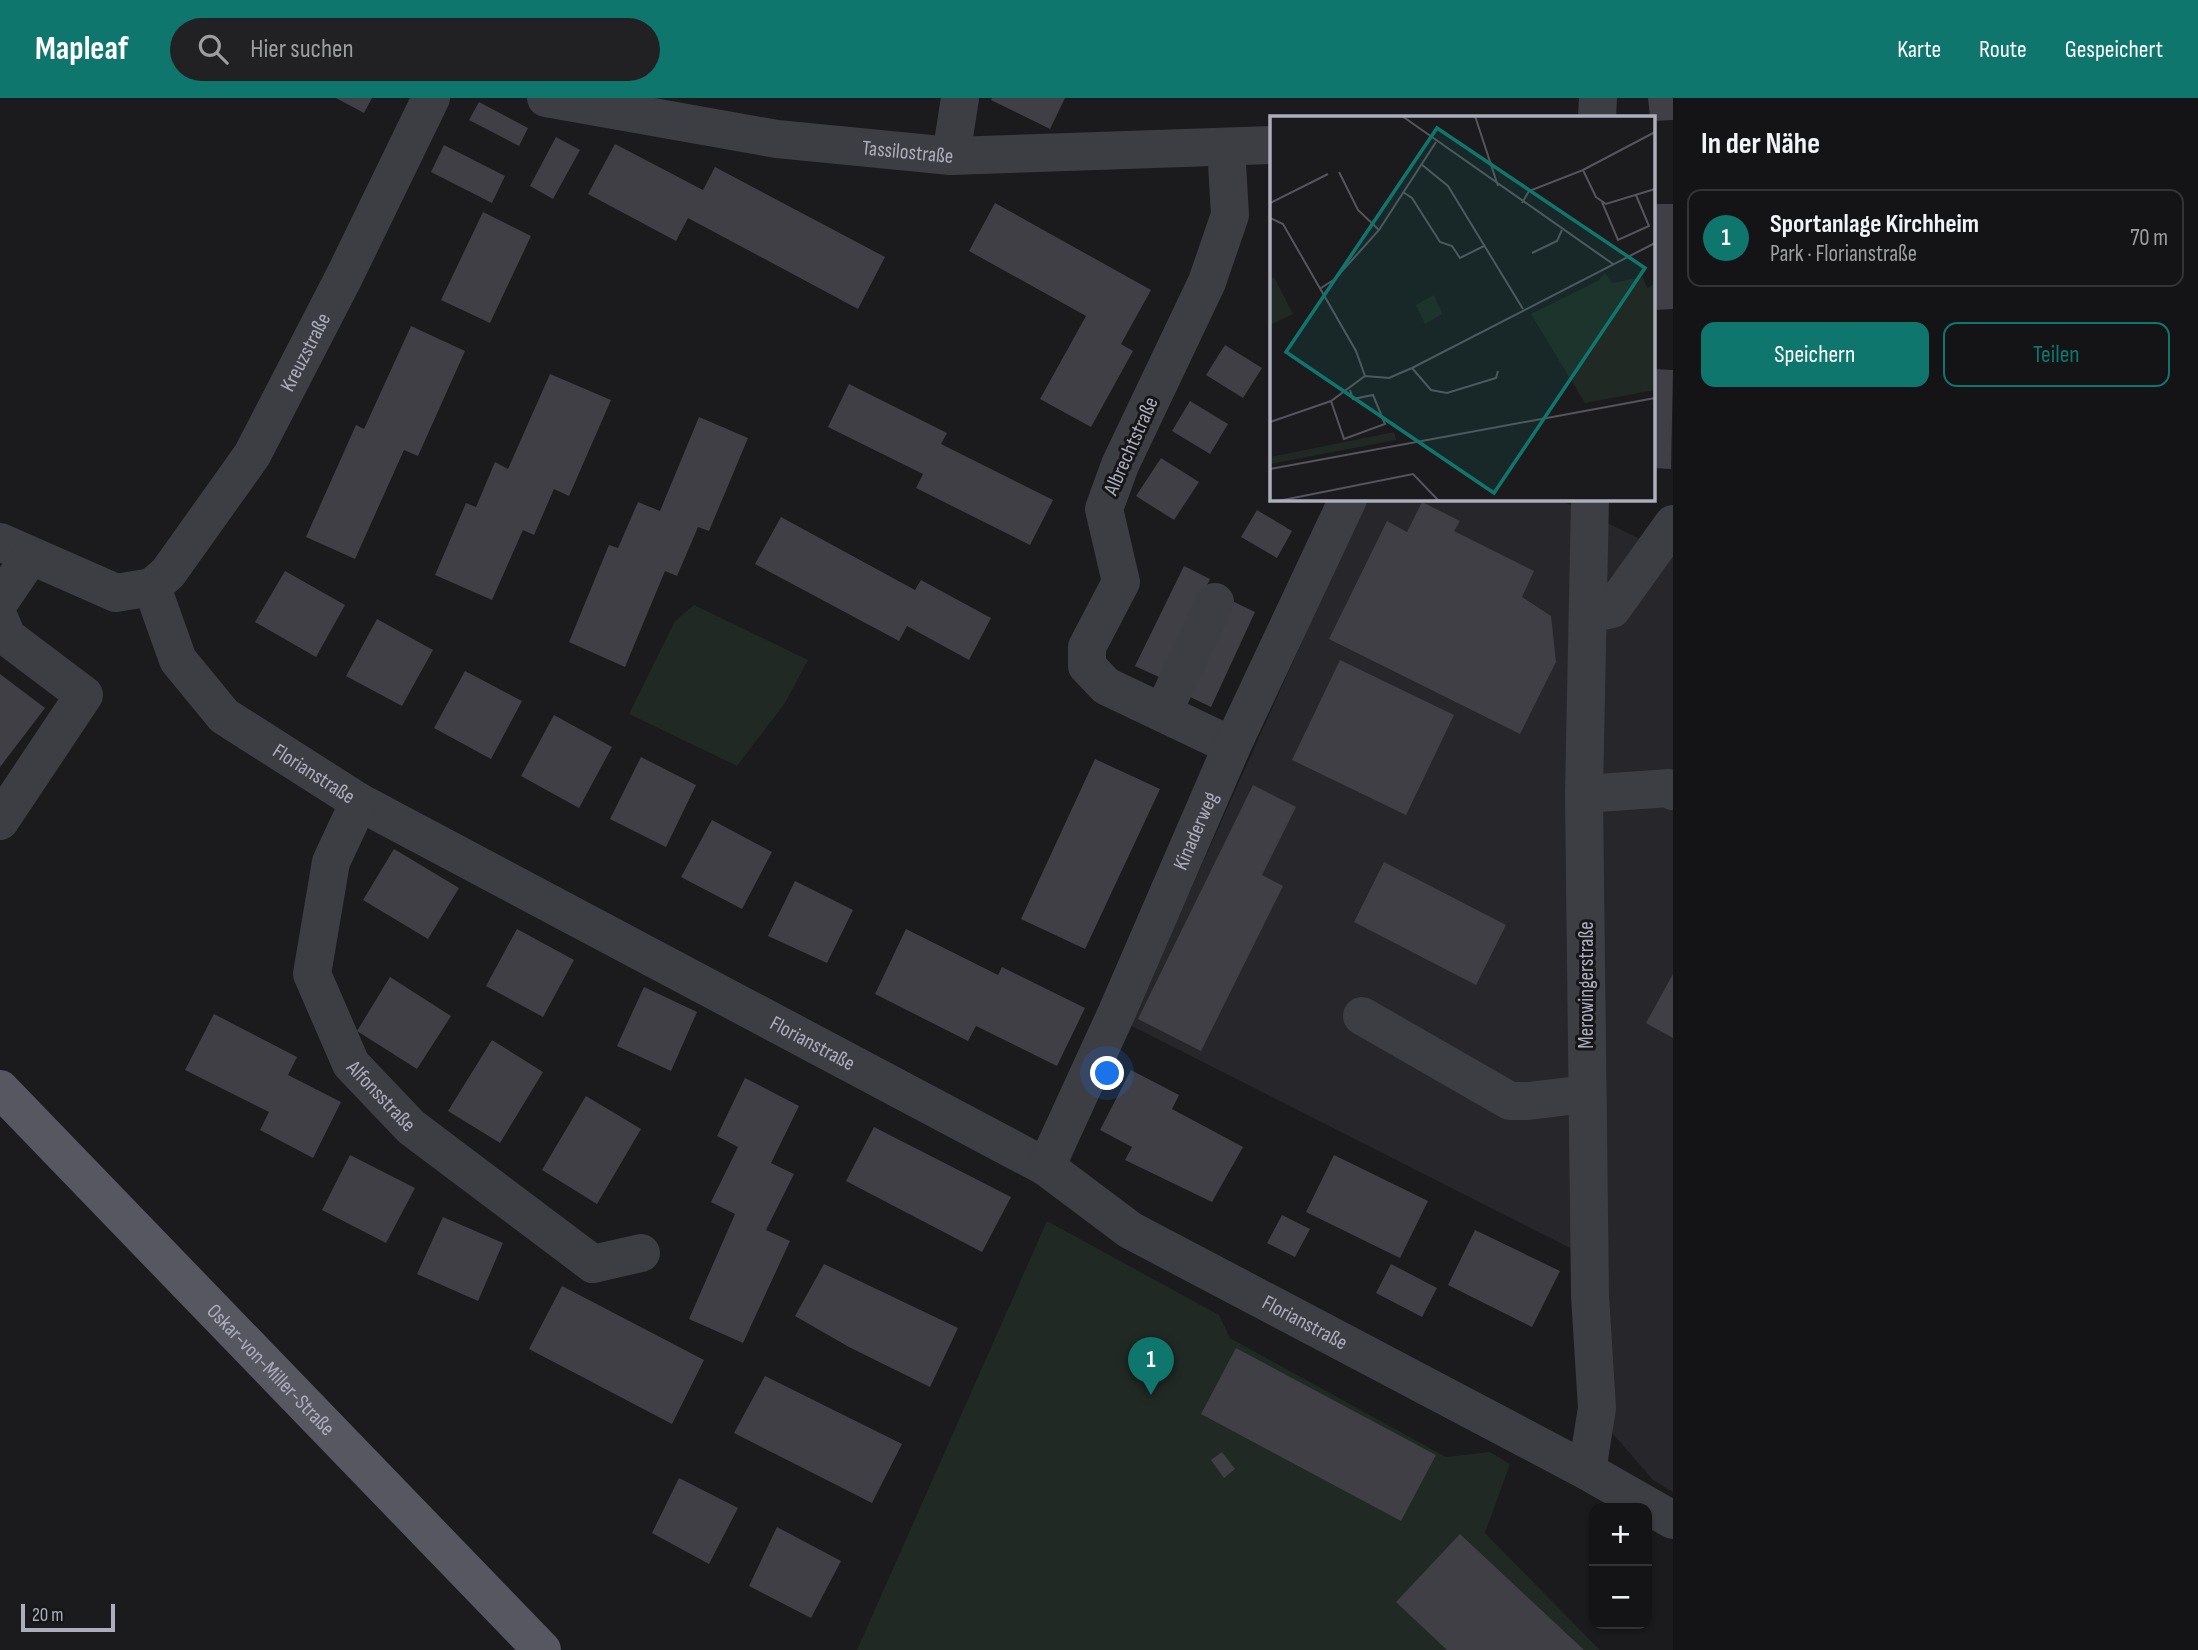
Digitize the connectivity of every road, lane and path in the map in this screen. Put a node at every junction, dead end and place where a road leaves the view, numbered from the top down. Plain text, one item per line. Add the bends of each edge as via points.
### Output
1 (431, 98) edge
2 (546, 98) edge
3 (960, 98) edge
4 (1598, 98) edge
5 (1597, 116) edge
6 (1270, 145) edge
7 (1226, 146) junction
8 (951, 156) junction
9 (1348, 500) edge
10 (1590, 500) edge
11 (1673, 524) edge
12 (15, 550) edge
13 (152, 587) junction
14 (0, 601) edge
15 (1215, 602) dead end
16 (1589, 614) junction
17 (0, 620) edge
18 (1163, 712) junction
19 (1232, 746) junction
20 (1673, 791) edge
21 (1584, 793) junction
22 (359, 802) junction
23 (0, 821) edge
24 (1362, 1016) dead end
25 (0, 1089) edge
26 (1587, 1094) junction
27 (1046, 1167) junction
28 (641, 1253) dead end
29 (1587, 1471) junction
30 (1673, 1520) edge
31 (542, 1650) edge

1 - 13 street, Kreuzstraße via 252,455 168,573
2 - 8 street, Tassilostraße via 777,139
3 - 8 street
4 - 5 street
6 - 7 street, Tassilostraße
7 - 8 street, Tassilostraße
7 - 18 street, Albrechtstraße via 1230,215 1207,282 1104,509 1121,582 1087,647 1087,666 1106,686
9 - 19 street, Kinaderweg
10 - 16 street, Merowingerstraße
11 - 16 street via 1612,609
12 - 13 street via 116,593
12 - 14 street
13 - 22 street, Florianstraße via 178,660 224,716
15 - 18 street
16 - 21 street, Merowingerstraße
17 - 23 street via 7,637 84,695
18 - 19 street, Albrechtstraße
19 - 27 street, Kinaderweg
20 - 21 street
21 - 26 street, Merowingerstraße
22 - 27 street, Florianstraße
22 - 28 street, Alfonsstraße via 331,862 312,974 351,1065 411,1127 593,1264
24 - 26 street via 1510,1101
25 - 31 main road, Oskar-von-Miller-Straße
26 - 29 street, Merowingerstraße via 1597,1408
27 - 29 street, Florianstraße via 1130,1230
29 - 30 street, Florianstraße

